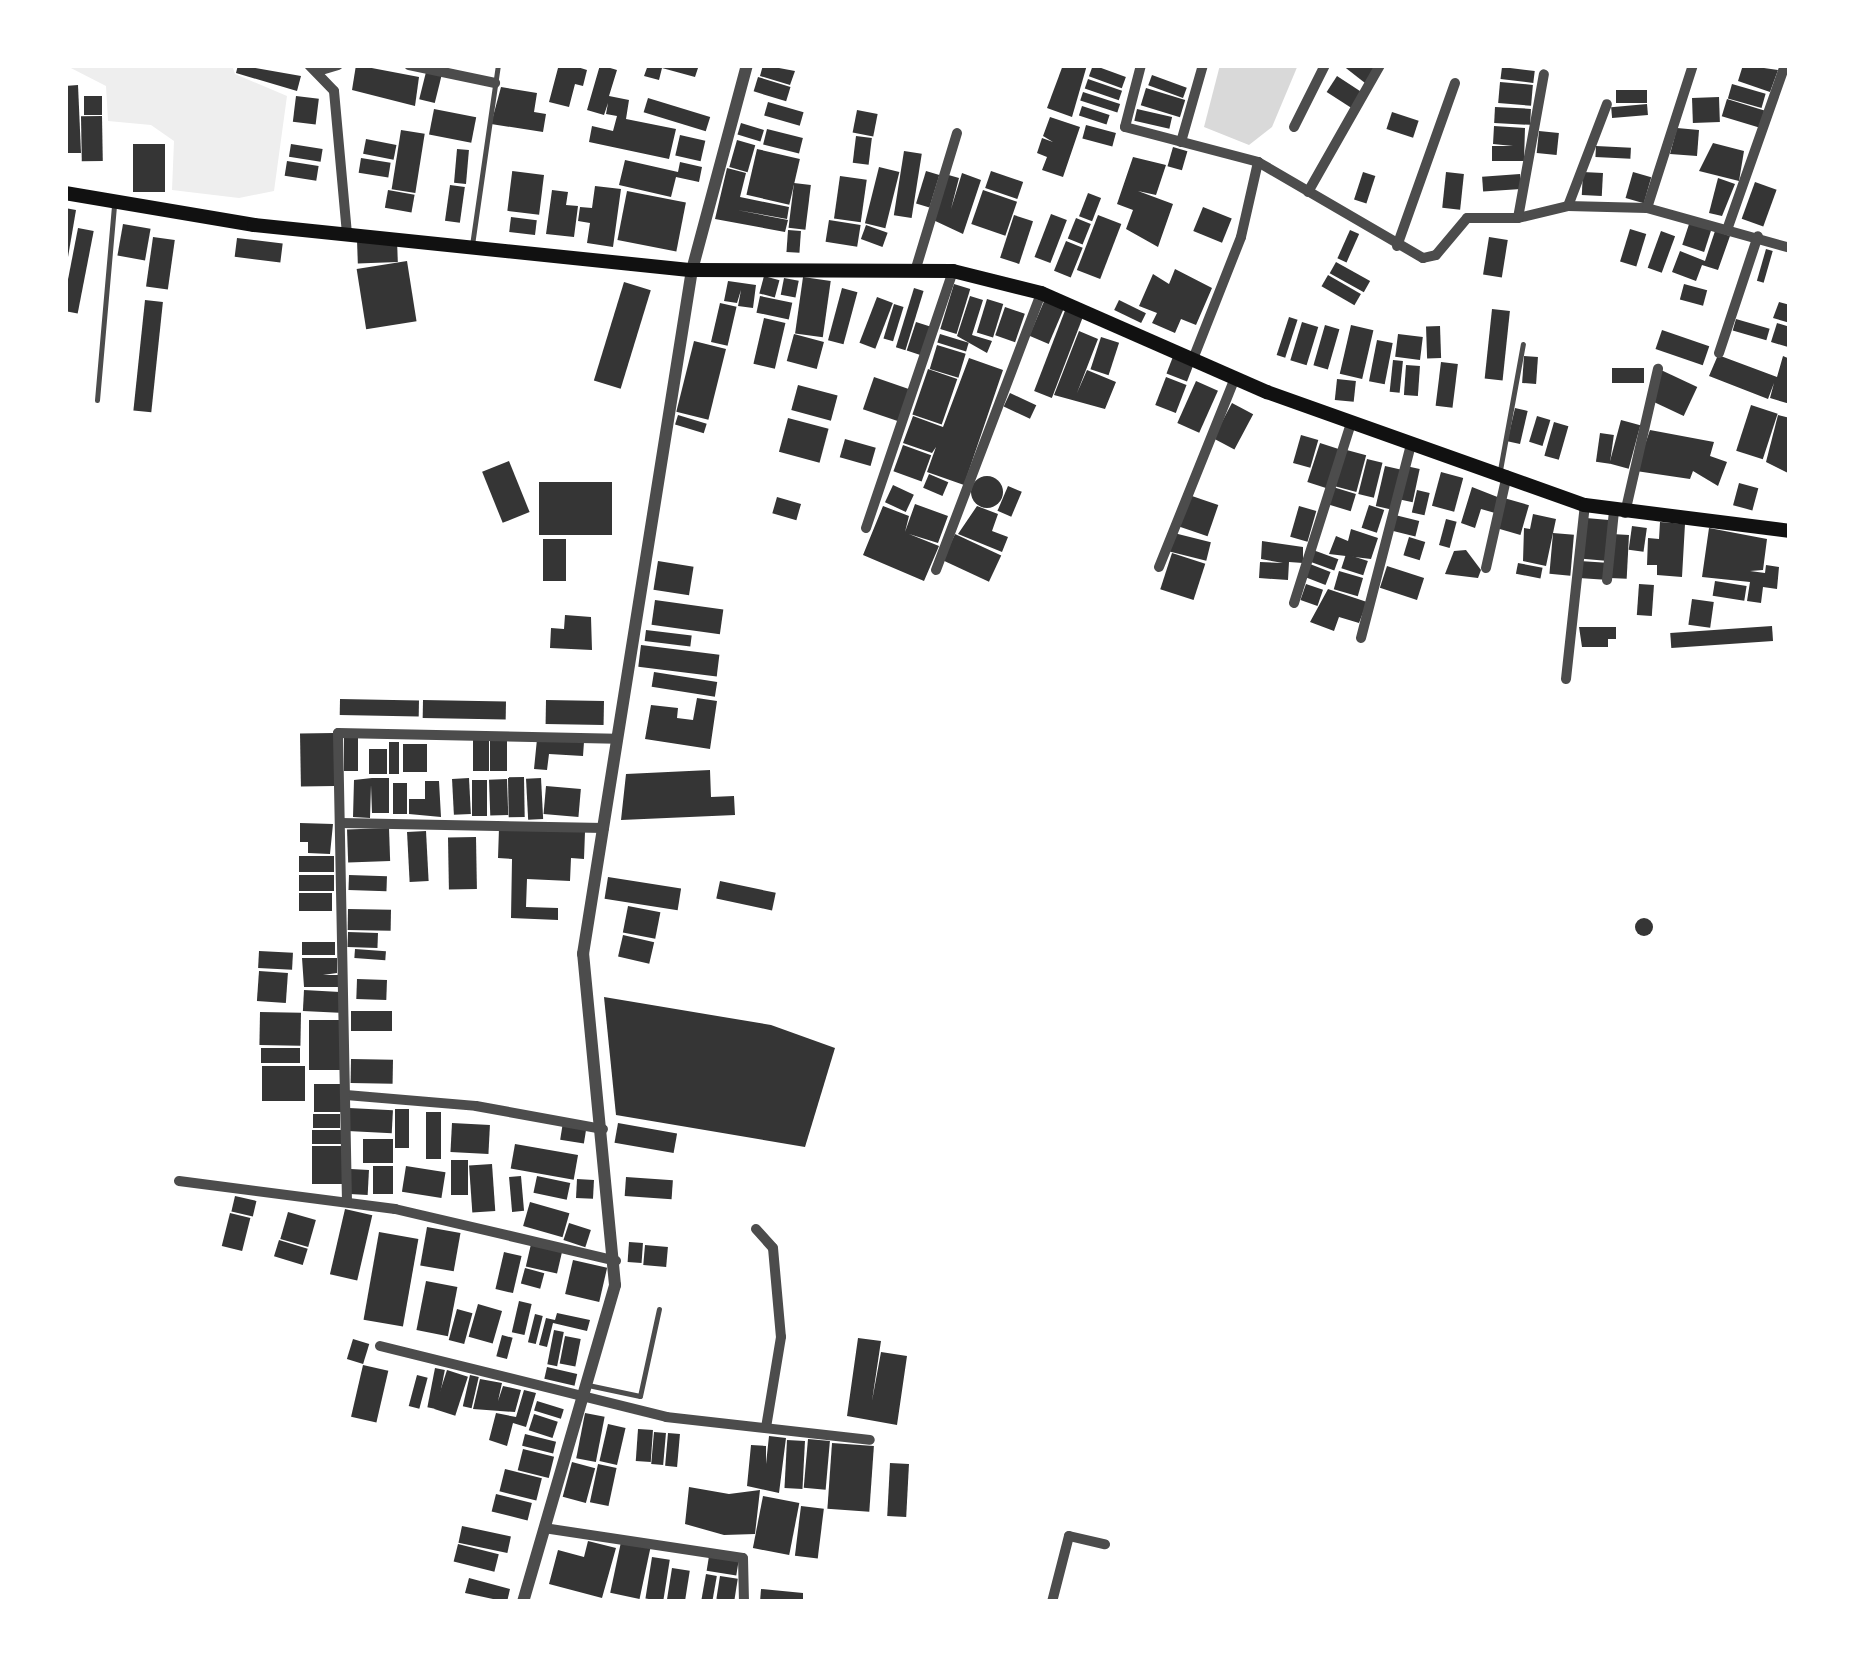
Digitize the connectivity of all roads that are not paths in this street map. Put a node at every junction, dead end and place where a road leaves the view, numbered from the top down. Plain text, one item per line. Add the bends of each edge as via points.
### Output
1 (338, 65) edge
2 (409, 65) edge
3 (498, 65) edge
4 (746, 65) edge
5 (1141, 65) edge
6 (1203, 65) edge
7 (1325, 65) edge
8 (1380, 65) edge
9 (1693, 65) edge
10 (1786, 65) edge
11 (314, 68) edge
12 (1544, 74) dead end
13 (496, 83) junction
14 (1456, 83) dead end
15 (1607, 104) dead end
16 (1294, 127) dead end
17 (956, 133) dead end
18 (1181, 142) junction
19 (1258, 162) junction
20 (1308, 192) junction
21 (65, 193) edge
22 (115, 203) junction
23 (1568, 206) junction
24 (1647, 208) junction
25 (1518, 218) junction
26 (1728, 227) junction
27 (347, 233) junction
28 (1758, 236) junction
29 (1397, 246) junction
30 (471, 247) junction
31 (1790, 248) edge
32 (916, 268) junction
33 (692, 270) junction
34 (954, 271) junction
35 (1041, 293) junction
36 (1522, 344) dead end
37 (1720, 353) dead end
38 (1193, 359) junction
39 (1658, 369) dead end
40 (1235, 378) junction
41 (98, 400) dead end
42 (1350, 424) junction
43 (1410, 444) junction
44 (1503, 474) junction
45 (1585, 505) junction
46 (1620, 512) junction
47 (866, 528) dead end
48 (1790, 531) edge
49 (1159, 567) dead end
50 (1486, 568) dead end
51 (936, 570) dead end
52 (1607, 580) dead end
53 (1294, 602) dead end
54 (1361, 638) dead end
55 (1566, 680) dead end
56 (616, 739) junction
57 (341, 823) junction
58 (604, 828) junction
59 (346, 1095) junction
60 (602, 1129) junction
61 (179, 1182) dead end
62 (347, 1202) junction
63 (756, 1228) dead end
64 (616, 1262) junction
65 (659, 1309) dead end
66 (380, 1346) dead end
67 (585, 1392) junction
68 (766, 1428) junction
69 (870, 1440) dead end
70 (544, 1528) junction
71 (1105, 1544) dead end
72 (523, 1602) edge
73 (744, 1602) edge
74 (1052, 1602) edge

1 - 11 street
2 - 13 street
3 - 13 lane
4 - 33 street
5 - 18 street via 1124,127
6 - 18 street
7 - 16 street
8 - 20 street
9 - 24 street
10 - 26 street
11 - 27 street via 334,91
12 - 25 street
13 - 30 lane
14 - 29 street
15 - 23 street
17 - 32 street
18 - 19 street
19 - 20 street
19 - 38 street via 1241,237
20 - 29 street
21 - 22 main road
22 - 27 main road
22 - 41 lane
23 - 24 street
23 - 25 street
24 - 26 street
25 - 29 street via 1466,218 1428,258
26 - 28 street
27 - 30 main road
28 - 31 street
28 - 37 street
30 - 33 main road
32 - 33 main road
32 - 34 main road
33 - 56 street
34 - 35 main road
34 - 47 street
35 - 38 main road
35 - 51 street
36 - 44 lane
38 - 40 main road
39 - 46 street
40 - 42 main road
40 - 49 street
42 - 43 main road
42 - 53 street
43 - 44 main road
43 - 54 street
44 - 45 main road
44 - 50 street
45 - 46 main road
45 - 55 street
46 - 48 main road
46 - 52 street
56 - 57 street via 339,732
56 - 58 street
57 - 58 street
57 - 59 street
58 - 60 street via 582,979
59 - 60 street via 476,1106
59 - 62 street
60 - 64 street
61 - 62 street
62 - 64 street via 460,1221
63 - 68 street via 773,1248 781,1337
64 - 67 street
65 - 67 lane via 640,1396
66 - 67 street
67 - 68 street via 666,1417
67 - 70 street
68 - 69 street
70 - 72 street
70 - 73 street via 743,1558
71 - 74 street via 1069,1536

